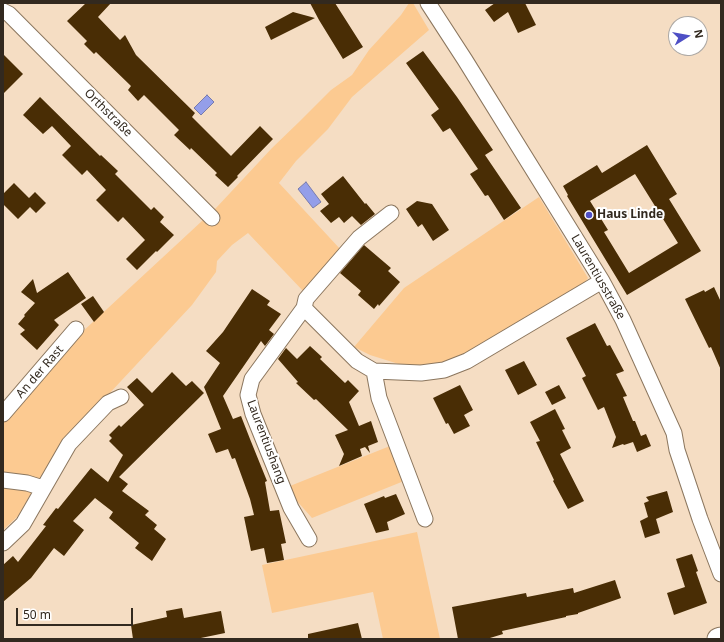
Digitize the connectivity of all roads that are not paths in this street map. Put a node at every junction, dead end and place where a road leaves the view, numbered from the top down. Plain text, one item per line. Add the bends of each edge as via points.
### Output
1 (428, 3) edge
2 (3, 11) edge
3 (392, 213) dead end
4 (212, 218) dead end
5 (602, 281) junction
6 (304, 308) junction
7 (76, 329) dead end
8 (374, 371) junction
9 (121, 397) dead end
10 (3, 414) edge
11 (3, 480) edge
12 (43, 488) junction
13 (425, 519) dead end
14 (309, 539) dead end
15 (3, 543) edge
16 (721, 574) edge
17 (721, 638) edge
18 (718, 639) edge

1 - 5 street, Laurentiusstraße
2 - 4 street, Orthstraße via 9,14
3 - 6 street, Laurentiushang via 359,238 306,299
5 - 8 street via 467,361 444,370 421,373
5 - 16 street, Laurentiusstraße via 623,320 674,433 677,450 700,519
6 - 8 street via 357,361
6 - 14 street, Laurentiushang via 252,379 248,395 252,414 292,508
7 - 10 street, An der Rast
8 - 13 street via 379,398
9 - 12 street via 108,403 69,444
11 - 12 street
12 - 15 street via 23,524
17 - 18 main road

